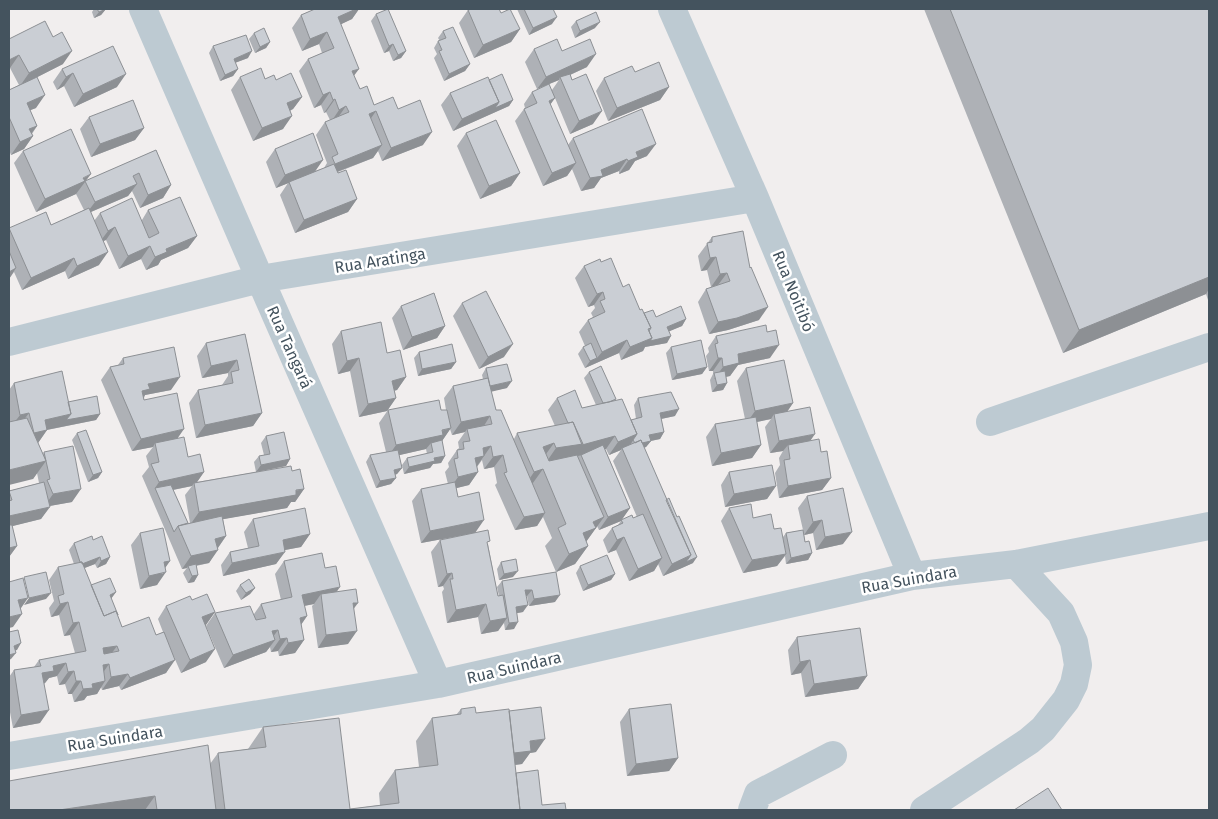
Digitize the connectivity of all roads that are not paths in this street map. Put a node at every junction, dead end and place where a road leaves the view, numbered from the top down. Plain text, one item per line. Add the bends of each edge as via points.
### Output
1 (143, 9) edge
2 (672, 9) edge
3 (756, 198) junction
4 (260, 279) junction
5 (9, 342) edge
6 (1209, 347) edge
7 (990, 422) dead end
8 (1209, 526) edge
9 (1016, 564) junction
10 (912, 576) junction
11 (438, 684) junction
12 (832, 755) dead end
13 (9, 756) edge
14 (752, 810) edge
15 (924, 810) edge

1 - 4 street, Rua Tangará
2 - 3 street, Rua Noitibó
3 - 4 street, Rua Aratinga
3 - 10 street, Rua Noitibó
4 - 5 street, Rua Aratinga
4 - 11 street, Rua Tangará
6 - 7 street
8 - 9 street, Rua Suindara
9 - 10 street, Rua Suindara
9 - 15 street via 1061,613 1074,642 1078,665 1074,684 1055,714 1028,741
10 - 11 street, Rua Suindara
11 - 13 street, Rua Suindara
12 - 14 street via 758,794

